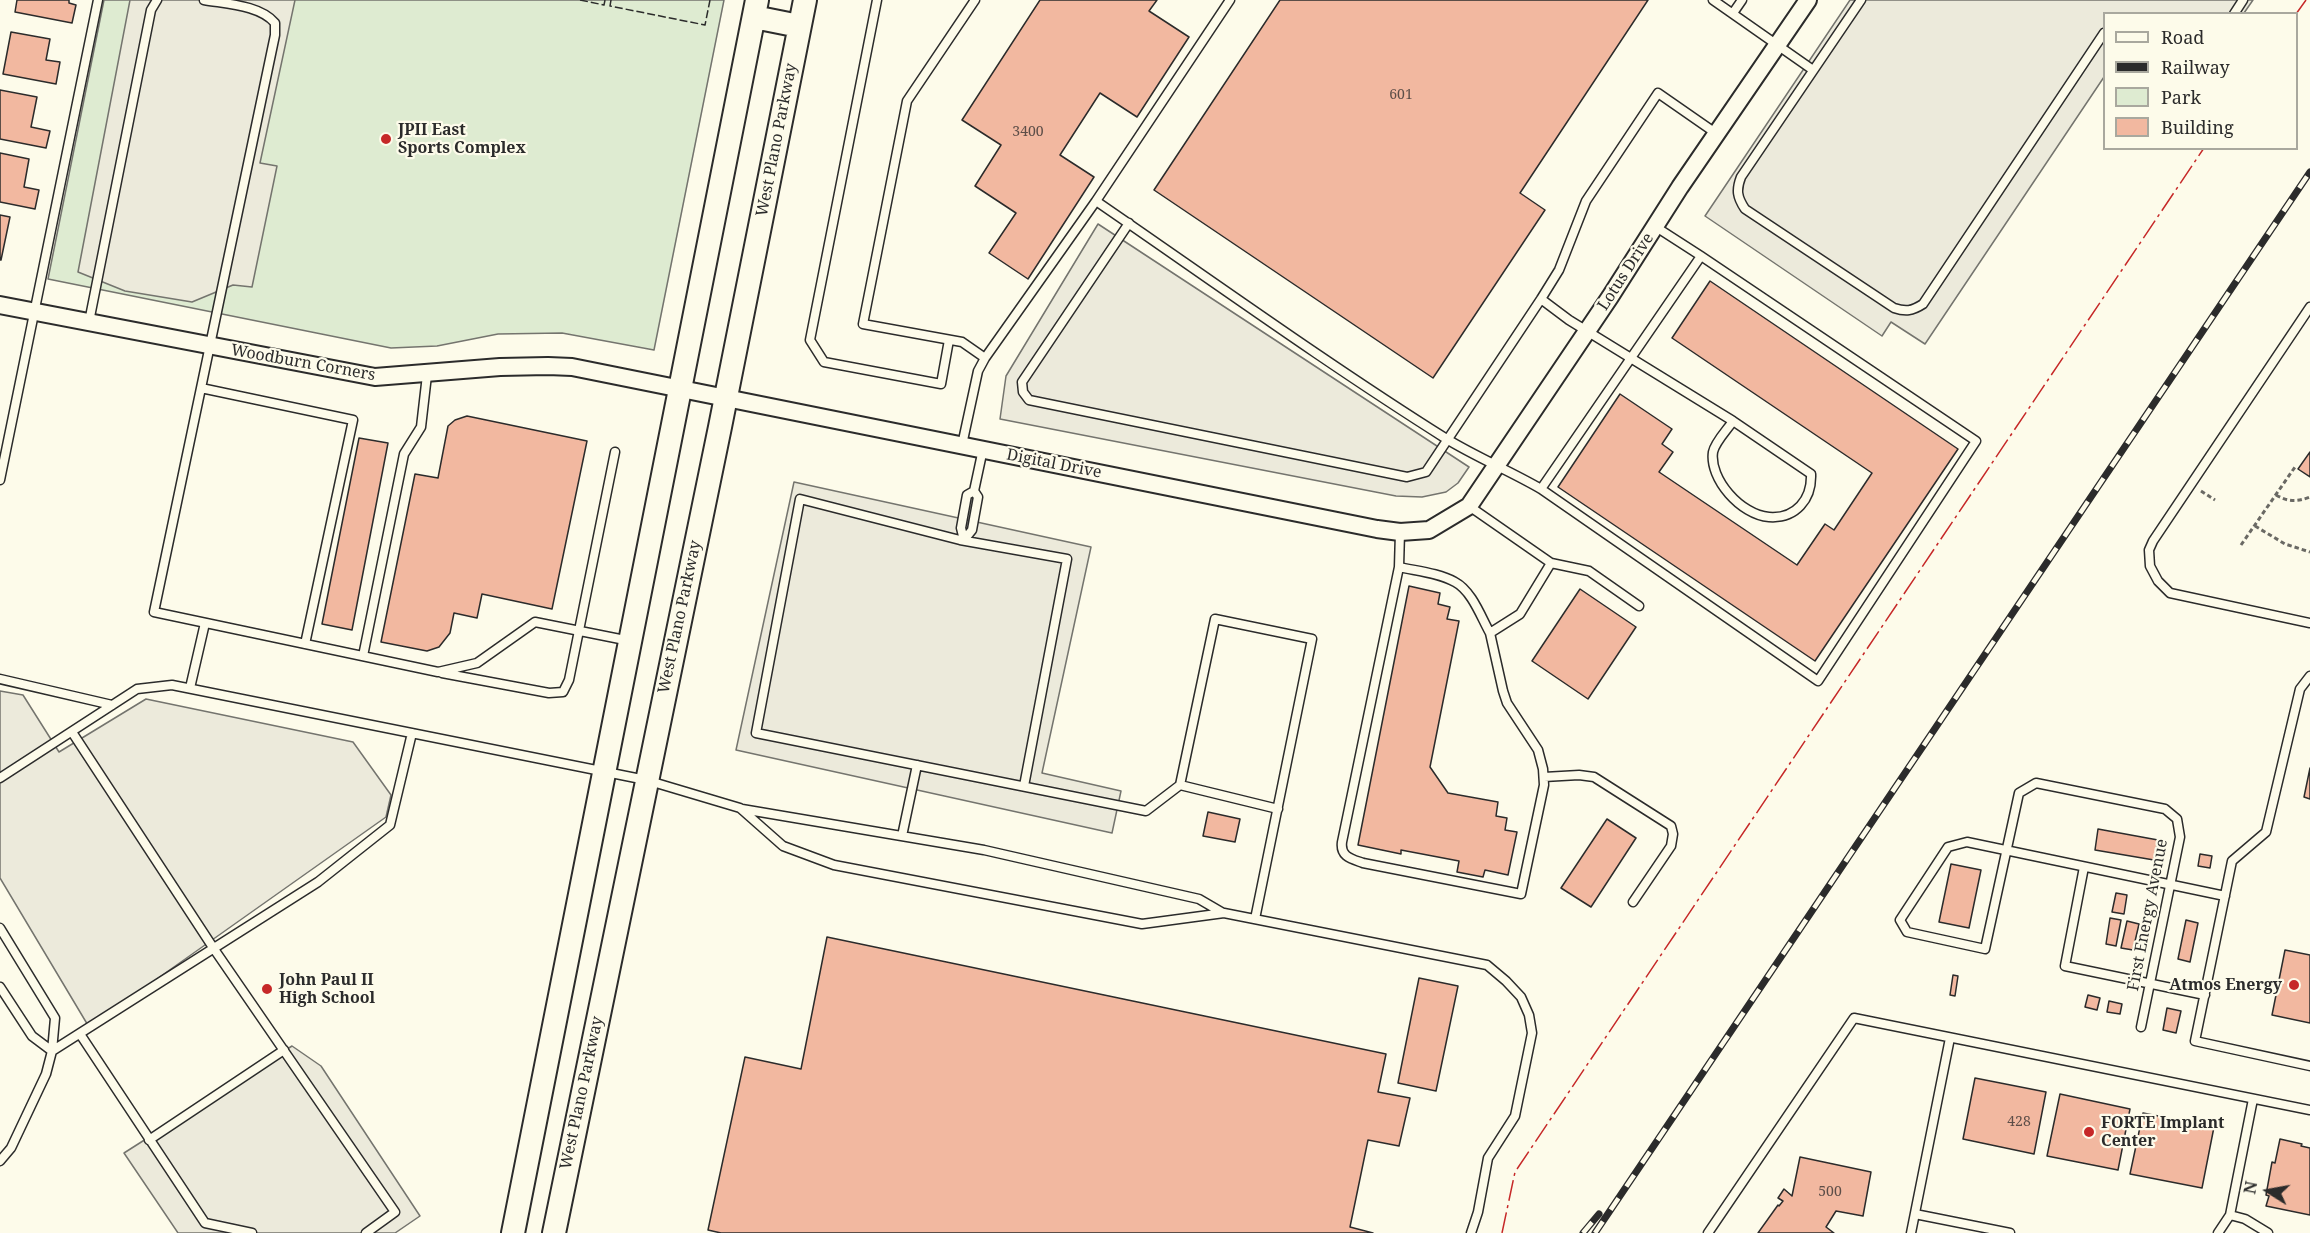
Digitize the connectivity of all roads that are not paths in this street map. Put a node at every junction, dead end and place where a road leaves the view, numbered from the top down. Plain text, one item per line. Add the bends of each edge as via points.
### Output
1 (98, 0) edge
2 (157, 0) edge
3 (204, 0) edge
4 (804, 0) edge
5 (877, 0) edge
6 (975, 0) edge
7 (1230, 0) edge
8 (1713, 0) edge
9 (1742, 0) edge
10 (1808, 0) edge
11 (1860, 0) edge
12 (756, 8) edge
13 (1733, 13) junction
14 (799, 26) junction
15 (2103, 34) edge
16 (1778, 45) junction
17 (1814, 70) junction
18 (1718, 134) junction
19 (1095, 201) junction
20 (1129, 223) junction
21 (1656, 226) junction
22 (1701, 256) junction
23 (1541, 299) junction
24 (0, 305) edge
25 (2310, 307) edge
26 (34, 311) junction
27 (89, 322) junction
28 (1587, 330) junction
29 (949, 340) junction
30 (210, 346) junction
31 (1631, 357) junction
32 (985, 358) junction
33 (427, 375) junction
34 (201, 388) junction
35 (680, 389) junction
36 (726, 399) junction
37 (1733, 421) junction
38 (1447, 439) junction
39 (962, 445) junction
40 (983, 449) junction
41 (615, 452) dead end
42 (1497, 465) junction
43 (0, 480) edge
44 (1541, 489) junction
45 (1469, 506) junction
46 (1429, 530) joint
47 (1400, 532) junction
48 (964, 540) junction
49 (1551, 563) junction
50 (1399, 567) junction
51 (1639, 606) dead end
52 (205, 623) junction
53 (2310, 623) edge
54 (579, 631) junction
55 (1490, 633) junction
56 (630, 641) junction
57 (305, 644) junction
58 (363, 656) junction
59 (438, 672) junction
60 (2310, 676) edge
61 (0, 679) edge
62 (190, 688) junction
63 (112, 705) junction
64 (72, 732) junction
65 (412, 733) junction
66 (917, 765) junction
67 (606, 772) junction
68 (1544, 777) junction
69 (0, 778) edge
70 (646, 780) junction
71 (1180, 785) junction
72 (1024, 786) junction
73 (740, 808) junction
74 (1278, 809) junction
75 (902, 836) junction
76 (2006, 851) junction
77 (2084, 867) junction
78 (2171, 885) junction
79 (2226, 896) junction
80 (1633, 902) dead end
81 (1224, 913) junction
82 (1255, 919) junction
83 (0, 928) edge
84 (214, 949) junction
85 (2150, 983) junction
86 (0, 987) edge
87 (2205, 995) junction
88 (2141, 1027) dead end
89 (80, 1034) junction
90 (1950, 1038) junction
91 (284, 1050) junction
92 (52, 1052) junction
93 (2310, 1066) edge
94 (2253, 1099) junction
95 (2310, 1110) edge
96 (149, 1140) junction
97 (0, 1161) edge
98 (1915, 1214) junction
99 (2230, 1215) junction
100 (252, 1233) edge
101 (366, 1233) edge
102 (513, 1233) edge
103 (554, 1233) edge
104 (1471, 1233) edge
105 (1708, 1233) edge
106 (1911, 1233) edge
107 (2010, 1233) edge
108 (2218, 1233) edge
109 (2268, 1233) edge

1 - 26 lane
2 - 27 lane via 151,10
3 - 30 lane via 260,11 275,22
4 - 14 main road, West Plano Parkway
5 - 29 lane via 810,340 824,362 941,384
6 - 29 lane via 907,101 863,324
7 - 19 lane
8 - 13 lane
9 - 13 lane
10 - 16 street, Lotus Drive
11 - 17 lane
12 - 14 main road
12 - 35 main road
13 - 16 lane
14 - 36 main road, West Plano Parkway
15 - 17 lane via 1923,304 1914,310 1894,308 1745,209 1739,200 1741,177
16 - 17 lane
16 - 18 street, Lotus Drive
18 - 21 street, Lotus Drive
18 - 23 lane via 1658,93 1586,201 1559,270
19 - 20 lane
19 - 32 lane
20 - 38 lane
20 - 38 lane via 1022,382 1029,400 1407,477 1426,472
21 - 22 lane
21 - 28 street, Lotus Drive
22 - 31 lane
22 - 44 lane via 1976,441 1818,681
23 - 28 lane
23 - 38 lane
24 - 26 street, Woodburn Corners
25 - 53 lane via 2153,541 2148,558 2158,581 2170,593
26 - 27 street, Woodburn Corners
26 - 43 lane
27 - 30 street, Woodburn Corners
28 - 31 lane
28 - 42 street, Lotus Drive
29 - 32 lane via 962,342
30 - 33 street, Woodburn Corners via 375,377
30 - 34 lane
31 - 37 lane
31 - 44 lane
32 - 39 lane via 978,371
33 - 35 street, Woodburn Corners via 500,367 572,367
33 - 58 lane via 420,428 404,454
34 - 52 lane via 154,612
34 - 57 lane via 353,420
35 - 36 street, Digital Drive
35 - 56 main road
36 - 39 street, Digital Drive
36 - 70 main road, West Plano Parkway
37 - 37 lane via 1811,474 1806,500 1796,510 1769,517 1755,513 1726,491 1715,471 1713,449
38 - 42 lane
39 - 40 street, Digital Drive
40 - 47 street, Digital Drive
40 - 48 lane via 974,491 978,497 972,530
41 - 54 lane
42 - 44 lane
42 - 45 street, Lotus Drive
45 - 46 street, Lotus Drive
45 - 49 lane
46 - 47 street, Digital Drive
47 - 50 lane
48 - 66 lane via 801,499 756,733
48 - 72 lane via 1066,559
49 - 51 lane via 1589,571
49 - 55 lane via 1520,614
50 - 55 lane via 1455,582 1469,596
50 - 68 lane via 1342,842 1345,855 1364,863 1521,894
52 - 57 lane
52 - 62 lane
54 - 56 lane
54 - 59 lane via 535,622 477,663
54 - 59 lane via 563,692 549,693
55 - 68 lane via 1507,702 1538,750
56 - 67 main road
57 - 58 lane
58 - 59 lane
60 - 79 lane via 2300,689 2266,832 2232,861
61 - 63 lane
62 - 63 lane via 172,685 137,689
62 - 65 lane
63 - 64 lane
64 - 69 lane
64 - 84 lane
65 - 67 lane
65 - 84 lane via 390,825 318,882
66 - 72 lane
66 - 75 lane
67 - 70 lane
67 - 102 main road
68 - 80 lane via 1594,777 1671,826 1671,846
70 - 73 lane
70 - 103 main road, West Plano Parkway
71 - 72 lane via 1146,811
71 - 74 lane
71 - 74 lane via 1215,619 1312,639
73 - 75 lane
73 - 81 lane via 783,846 834,865 1142,924
74 - 82 lane
75 - 81 lane via 984,850 1199,899
76 - 76 lane, First Energy Avenue via 1967,842 1948,847 1900,920 1906,933 1985,949
76 - 77 lane
76 - 78 lane, First Energy Avenue via 2019,793 2036,783 2165,809 2177,819 2180,837
77 - 78 lane
77 - 85 lane via 2065,966
78 - 79 lane
78 - 85 lane, First Energy Avenue
79 - 87 lane
81 - 82 lane
82 - 104 lane via 1487,965 1521,997 1532,1033 1515,1116 1488,1158
83 - 92 lane via 55,1018
84 - 89 lane
84 - 91 lane
85 - 87 lane
85 - 88 lane, First Energy Avenue
86 - 92 lane via 32,1036
87 - 93 lane via 2195,1041
89 - 92 lane
89 - 96 lane
90 - 94 lane
90 - 98 lane
90 - 105 lane via 1854,1018
91 - 96 lane
91 - 101 lane via 395,1212
92 - 97 lane via 46,1074 11,1148
94 - 95 lane
94 - 99 lane
96 - 100 lane via 205,1223
98 - 106 lane
98 - 107 lane
99 - 108 lane
99 - 109 lane via 2246,1219

